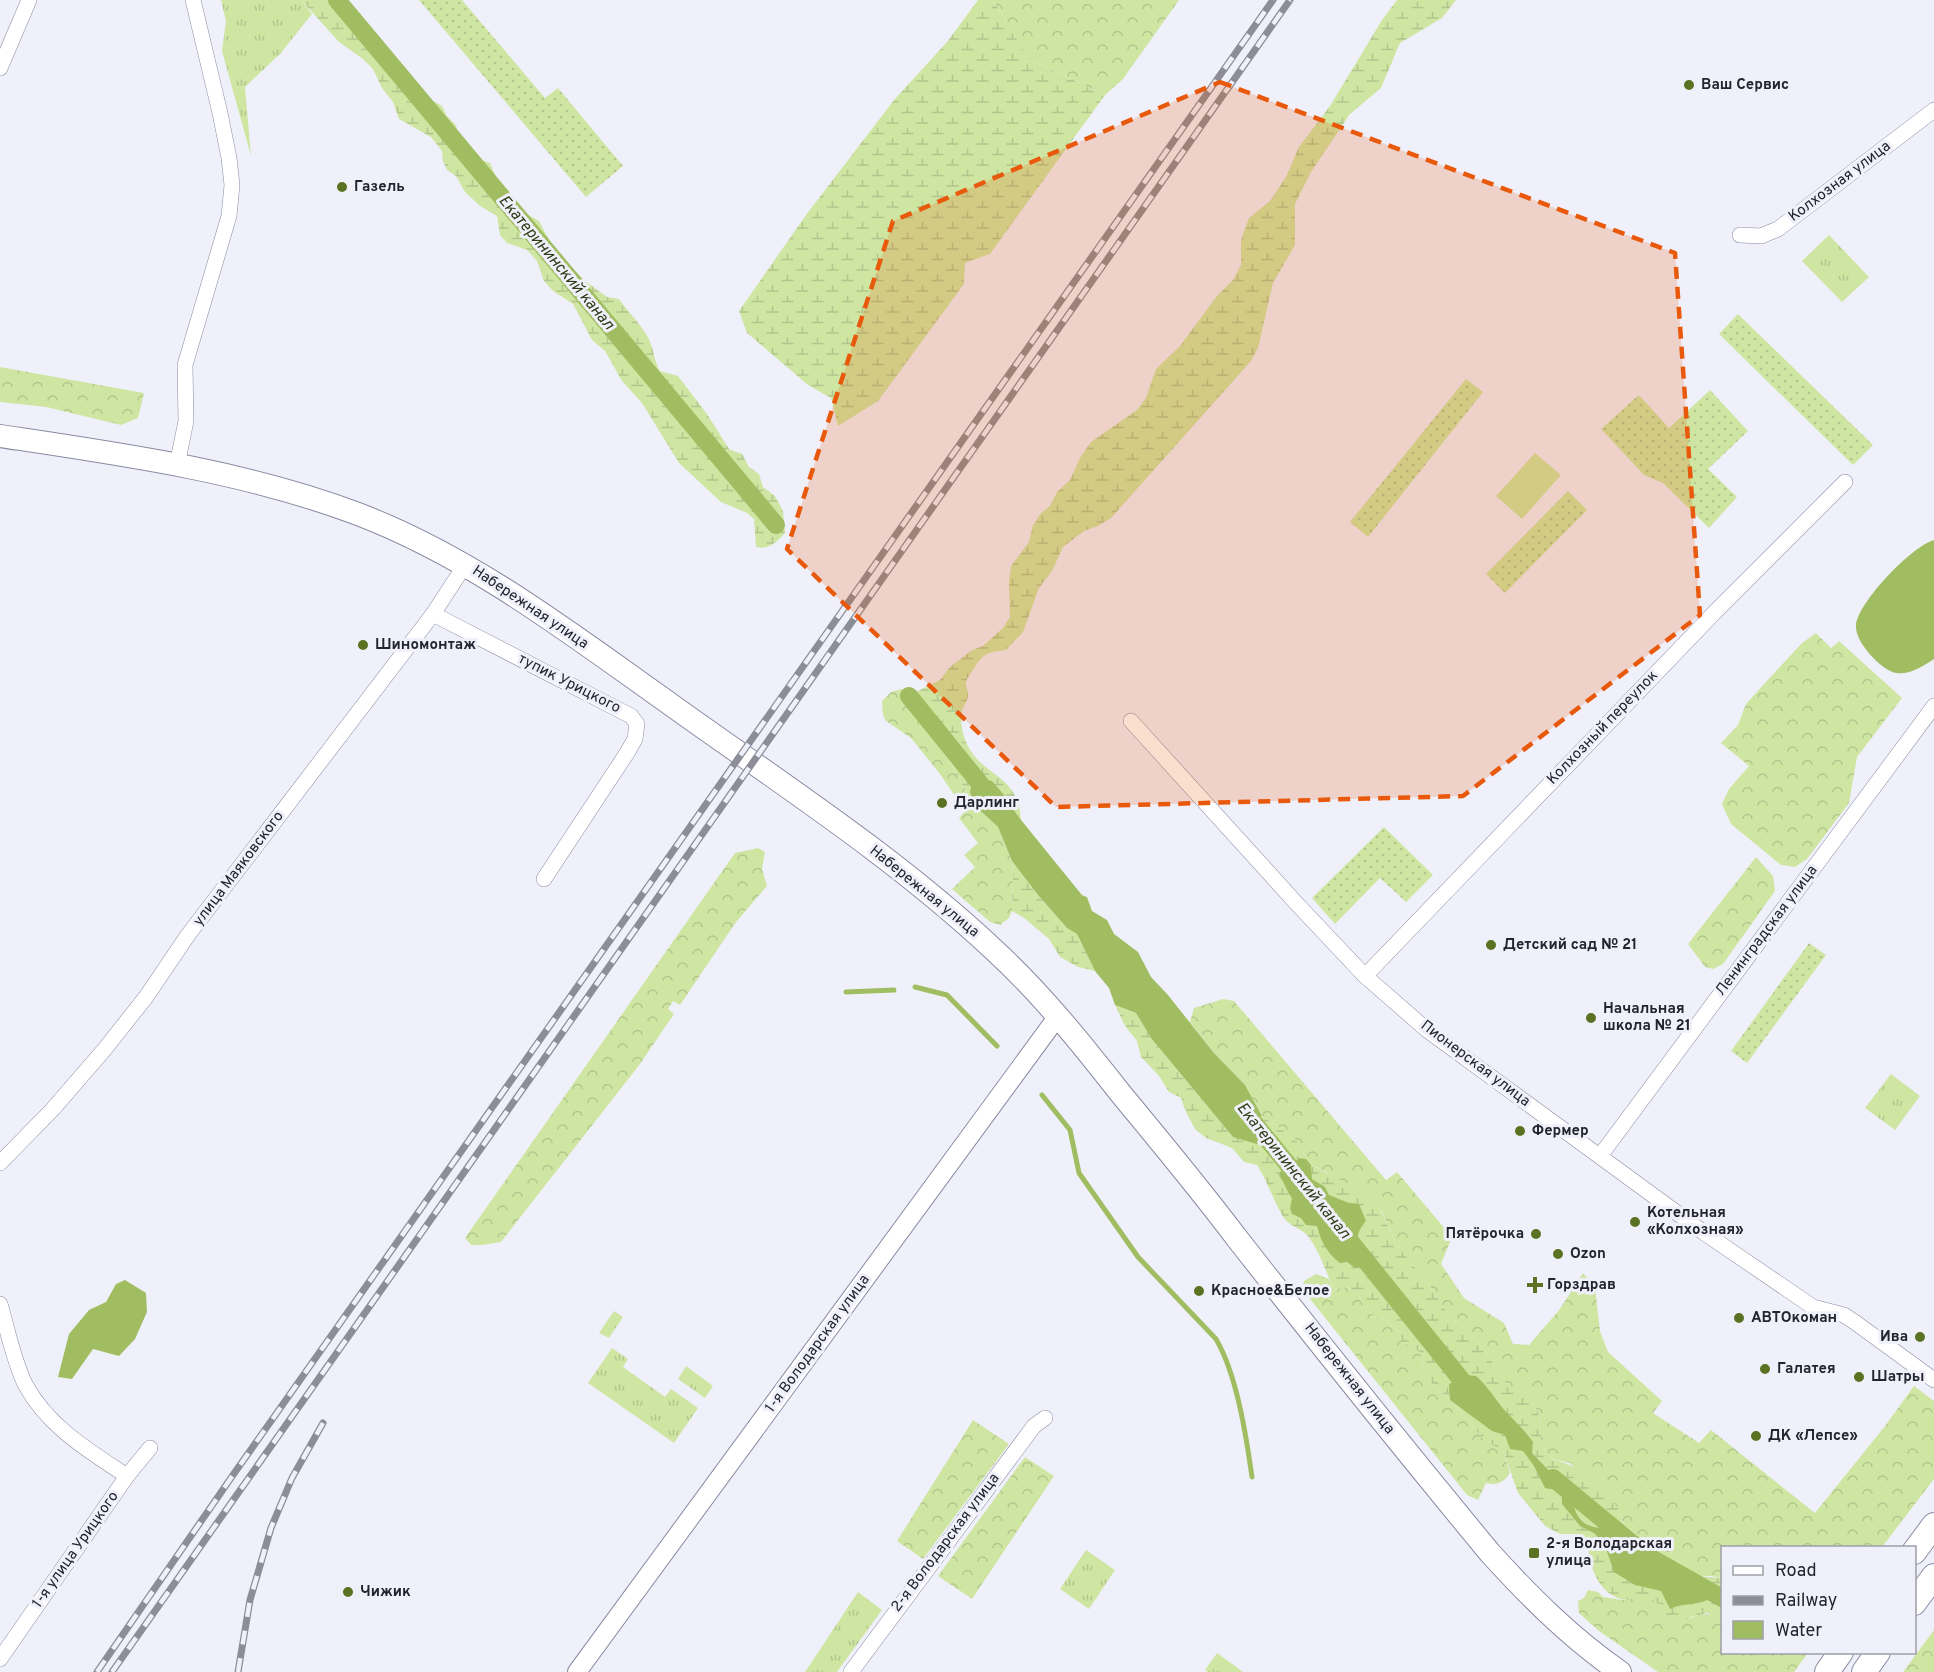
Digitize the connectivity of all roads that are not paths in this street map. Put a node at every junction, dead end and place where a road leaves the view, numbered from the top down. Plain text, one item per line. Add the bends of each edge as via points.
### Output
1 (29, 0) edge
2 (193, 0) edge
3 (0, 68) edge
4 (1934, 110) edge
5 (1740, 235) dead end
6 (0, 436) edge
7 (177, 465) junction
8 (1845, 482) dead end
9 (465, 565) junction
10 (433, 614) junction
11 (1934, 706) edge
12 (1131, 721) dead end
13 (544, 879) dead end
14 (1365, 976) junction
15 (1058, 1016) junction
16 (1600, 1156) junction
17 (0, 1162) edge
18 (0, 1304) edge
19 (1934, 1380) edge
20 (1045, 1418) dead end
21 (150, 1448) dead end
22 (128, 1476) junction
23 (1934, 1525) edge
24 (1916, 1549) edge
25 (1934, 1576) edge
26 (1916, 1600) edge
27 (1840, 1654) edge
28 (1877, 1654) edge
29 (0, 1659) edge
30 (577, 1672) edge
31 (850, 1672) edge
32 (1620, 1672) edge
33 (1827, 1672) edge
34 (1864, 1672) edge

1 - 3 street
2 - 7 street via 220,113 232,185 229,216 185,365 186,421
4 - 5 street, Колхозная улица via 1778,229 1761,236
6 - 7 main road, Набережная улица
7 - 9 main road, Набережная улица via 317,500 398,531
8 - 14 street, Колхозный переулок
9 - 10 street, улица Маяковского
9 - 15 main road, Набережная улица via 512,593 866,844 993,949
10 - 13 street, тупик Урицкого via 631,716 636,724 635,740
10 - 17 street, улица Маяковского via 188,935 146,997 52,1110
11 - 16 street, Ленинградская улица
12 - 14 street, Пионерская улица
14 - 16 street, Пионерская улица via 1437,1038
15 - 30 street, 1-я Володарская улица
15 - 32 main road, Набережная улица via 1490,1553 1558,1623
16 - 19 street, Пионерская улица via 1702,1232 1813,1307 1850,1319
18 - 22 street, 1-я улица Урицкого via 21,1374 38,1404 72,1438
20 - 31 street, 2-я Володарская улица via 1034,1426
21 - 22 street
22 - 29 street, 1-я улица Урицкого
23 - 24 highway
25 - 26 highway
27 - 33 highway
28 - 34 highway

